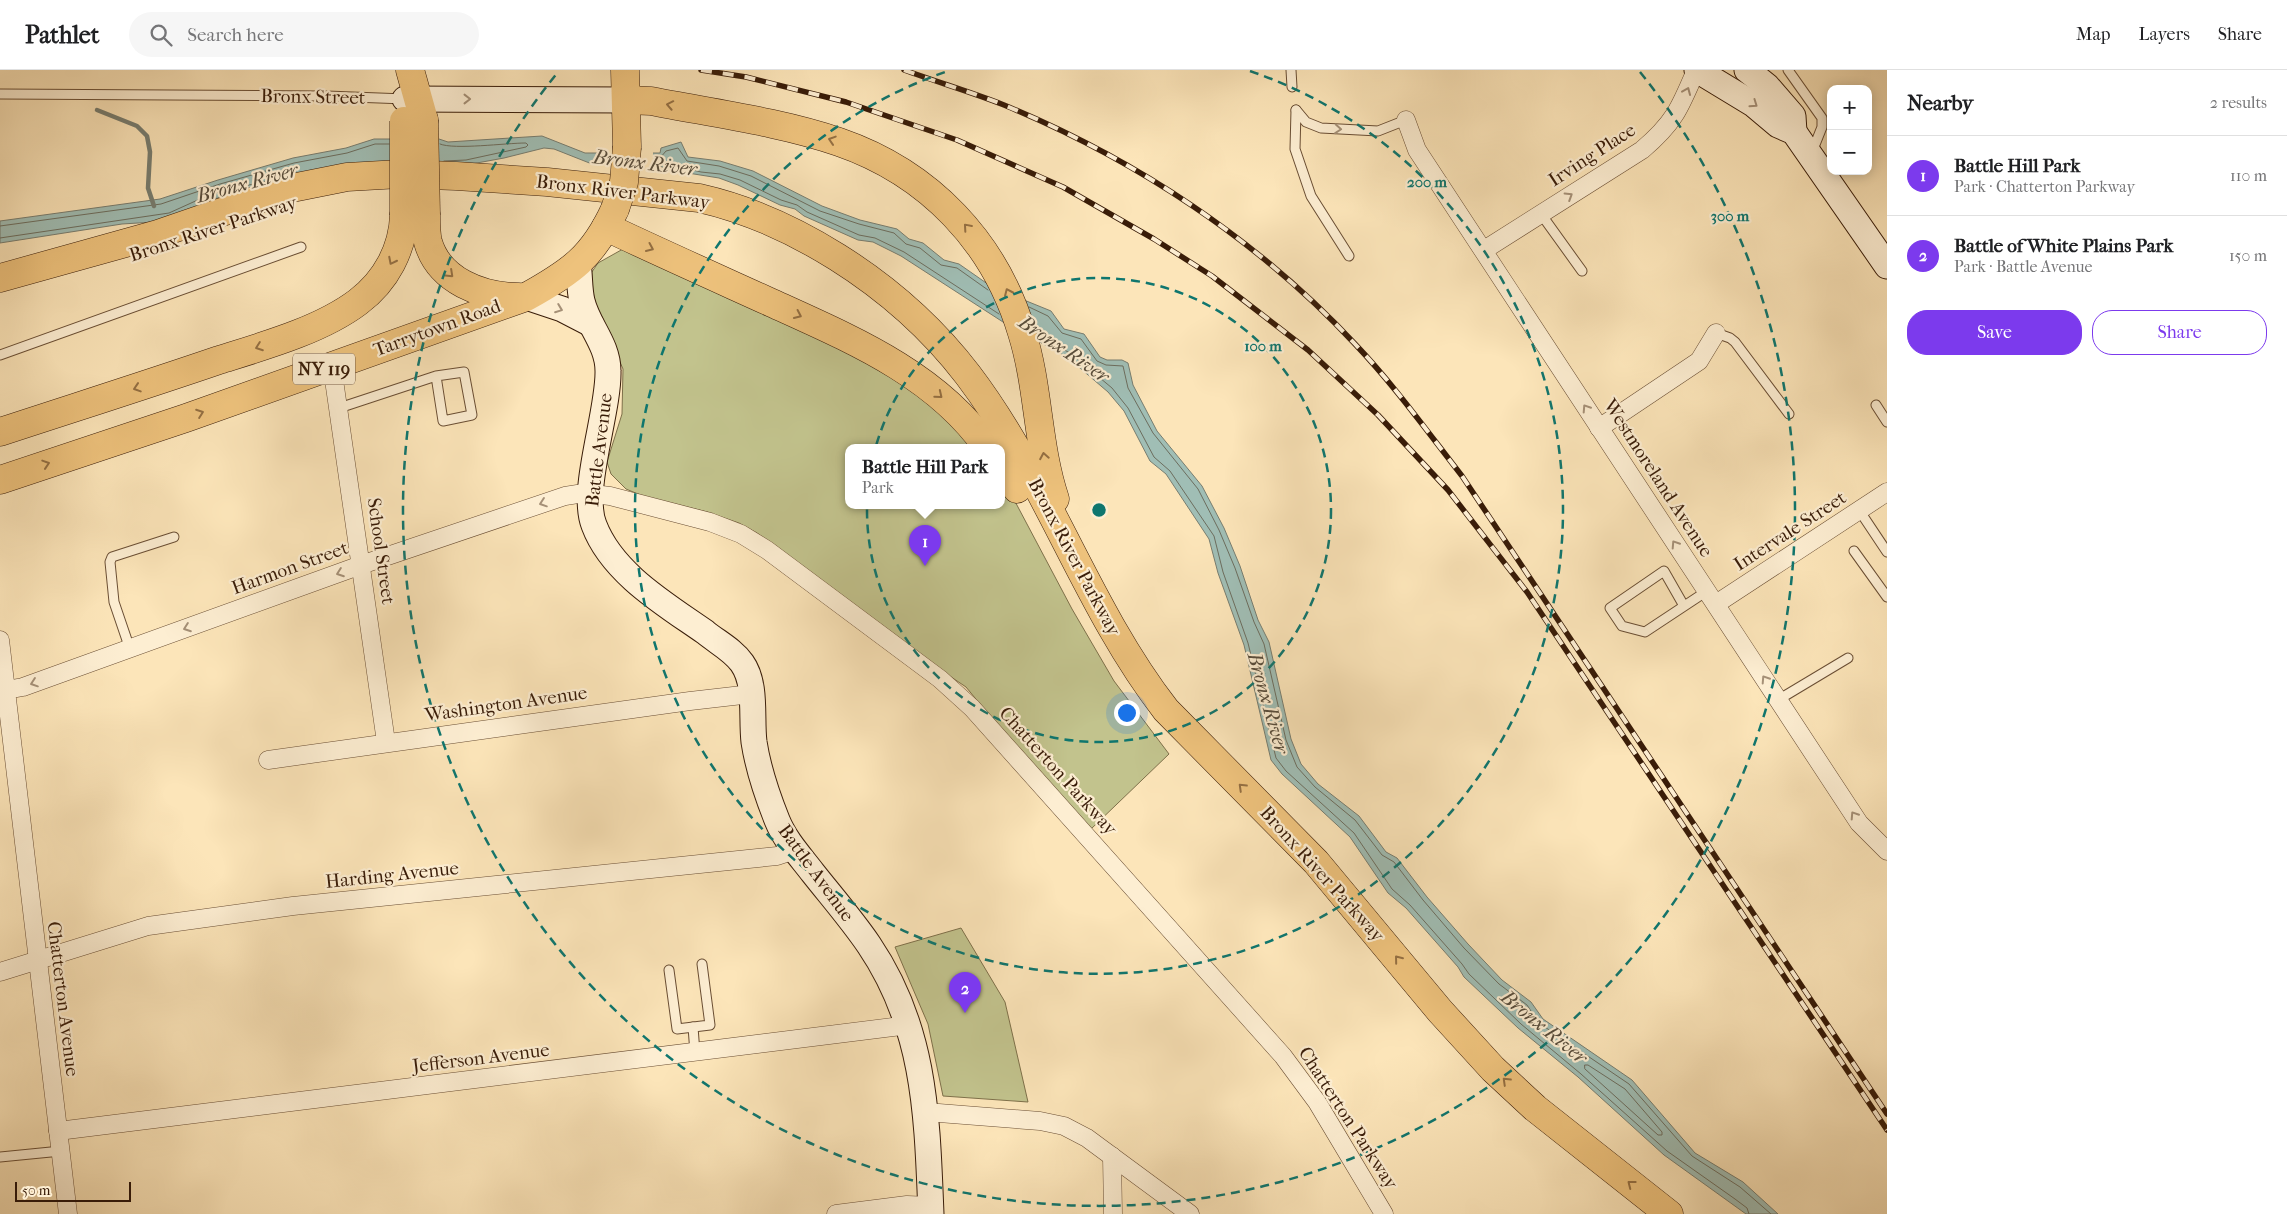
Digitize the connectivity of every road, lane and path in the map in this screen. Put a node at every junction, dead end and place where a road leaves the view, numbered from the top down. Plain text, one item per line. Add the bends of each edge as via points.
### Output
1 (409, 70) edge
2 (625, 70) edge
3 (1291, 70) edge
4 (1696, 70) edge
5 (1747, 70) edge
6 (1788, 70) edge
7 (1292, 87) dead end
8 (0, 94) edge
9 (626, 100) junction
10 (413, 110) junction
11 (1406, 120) joint
12 (1794, 132) junction
13 (1810, 154) junction
14 (1541, 214) junction
15 (415, 215) junction
16 (610, 218) junction
17 (301, 247) dead end
18 (1484, 250) junction
19 (1349, 256) dead end
20 (578, 263) junction
21 (1887, 266) edge
22 (1582, 271) dead end
23 (0, 278) edge
24 (0, 296) edge
25 (526, 296) junction
26 (591, 324) junction
27 (1716, 333) joint
28 (0, 355) edge
29 (332, 366) junction
30 (436, 376) junction
31 (1876, 405) dead end
32 (339, 408) junction
33 (1789, 414) dead end
34 (1887, 422) edge
35 (1599, 428) junction
36 (0, 432) edge
37 (984, 444) edge
38 (994, 444) edge
39 (1005, 466) edge
40 (1005, 472) edge
41 (0, 480) edge
42 (1017, 489) junction
43 (1887, 492) edge
44 (591, 494) junction
45 (1859, 510) junction
46 (174, 537) dead end
47 (1854, 551) dead end
48 (1887, 552) edge
49 (361, 565) junction
50 (1079, 569) junction
51 (1887, 597) edge
52 (1711, 598) junction
53 (1684, 606) junction
54 (0, 640) edge
55 (130, 649) junction
56 (1848, 658) dead end
57 (6, 690) junction
58 (751, 694) junction
59 (1778, 700) junction
60 (386, 742) junction
61 (268, 760) dead end
62 (7, 767) edge
63 (795, 850) junction
64 (1887, 851) edge
65 (37, 960) junction
66 (702, 964) dead end
67 (669, 970) dead end
68 (0, 972) edge
69 (909, 1025) junction
70 (693, 1027) junction
71 (695, 1053) junction
72 (926, 1112) junction
73 (58, 1131) junction
74 (60, 1151) junction
75 (1112, 1156) junction
76 (0, 1157) edge
77 (931, 1210) edge
78 (68, 1214) edge
79 (836, 1214) edge
80 (1113, 1214) edge
81 (1190, 1214) edge
82 (1384, 1214) edge
83 (1640, 1214) edge
84 (1669, 1214) edge

1 - 10 main road, NY 119
2 - 9 main road
3 - 7 lane
4 -> 12 street via 1754,104 1778,126
14 -> 4 street, Irving Place via 1642,150 1662,133 1673,120
5 - 12 street via 1767,86 1793,116
6 - 13 lane via 1822,118 1822,127
8 - 10 lane, Bronx Street via 327,96
10 -> 9 street, Bronx Street
9 - 16 main road, NY 119, bridge via 624,182
50 -> 9 main road via 1048,473 1028,352 1015,309 995,267 974,235 933,194 895,168 859,150 802,131 651,101
10 - 15 main road, NY 119, bridge
11 - 18 street, Westmoreland Avenue via 1417,150
19 -> 11 lane via 1311,196 1295,149 1296,110 1306,122 1321,128 1378,131
12 - 13 street
13 - 21 street
14 - 18 street, Irving Place
14 - 22 lane
15 -> 25 main road via 431,249 450,276 488,293
15 -> 36 main road, NY 119 via 389,268 370,292 340,314 240,354
16 - 20 main road, Tarrytown Road / NY 119 via 589,253
16 -> 37 main road via 890,360 950,404
17 - 28 lane
35 -> 18 street, Westmoreland Avenue
20 - 25 main road, Tarrytown Road / NY 119 via 553,282
20 - 26 street, Battle Avenue via 582,301
23 - 50 main road, Bronx River Parkway via 158,234 292,188 347,177 409,174 480,177 665,194 725,205 771,222 827,251 874,282 917,318 955,359 985,400 1029,473
24 - 38 main road, Bronx River Parkway via 163,247 281,205 351,190 449,188 670,207 722,218 760,231 821,263 865,292 927,348 958,386
25 -> 26 street
25 - 29 main road, Tarrytown Road / NY 119
26 - 44 street, Battle Avenue via 604,347 608,370
27 - 33 lane via 1735,342
27 - 35 street via 1699,361
29 - 32 street, School Street
41 -> 29 main road, Tarrytown Road / NY 119
30 - 30 lane via 464,372 472,415 443,421
30 - 32 lane
31 - 34 lane
32 - 49 street, School Street
52 -> 35 street, Westmoreland Avenue
39 - 42 main road, Bronx River Parkway
40 - 42 main road
42 - 83 main road, Bronx River Parkway via 1098,640 1127,687 1160,730 1303,874 1478,1080 1534,1131
43 - 45 street, Intervale Street
44 -> 49 street, Harmon Street via 558,498
44 - 58 street, Battle Avenue via 592,522 607,550 647,590 740,660 748,674
44 - 82 street, Chatterton Parkway via 710,522 741,534 767,550 956,692 1283,1056 1317,1102
45 - 48 lane
45 - 52 street, Intervale Street
46 - 55 lane via 112,557 110,562 114,602
47 - 51 lane
49 -> 55 street, Harmon Street
49 - 60 street, School Street
84 -> 50 main road, Bronx River Parkway via 1536,1108 1458,1032 1310,856 1166,710 1133,664
52 - 53 lane
59 -> 52 street, Westmoreland Avenue
53 - 53 lane via 1645,632 1622,626 1610,608 1664,571
54 - 57 street, Chatterton Avenue
55 -> 57 street, Harmon Street
56 - 59 lane
57 - 62 street, Chatterton Avenue
58 - 60 street, Washington Avenue
58 - 63 street, Battle Avenue via 754,741 765,785 777,820
64 -> 59 street, Westmoreland Avenue via 1859,823
60 - 61 street, Washington Avenue
62 - 65 street, Chatterton Avenue
63 - 65 street, Harding Avenue via 777,856 293,906 148,926
63 - 69 street, Battle Avenue via 870,946 891,982
65 - 68 street, Harding Avenue
65 - 73 street, Chatterton Avenue
66 - 70 lane via 710,1025
67 - 70 lane via 678,1029
69 - 71 street, Jefferson Avenue
69 - 72 street, Battle Avenue via 920,1067
70 - 71 lane
71 - 73 street, Jefferson Avenue
72 - 75 street via 1052,1123 1087,1138
72 - 77 street, Battle Avenue
73 - 74 street, Chatterton Avenue
74 - 76 lane
74 - 78 street, Chatterton Avenue
75 - 80 street
75 - 81 street
77 - 79 street via 907,1205

